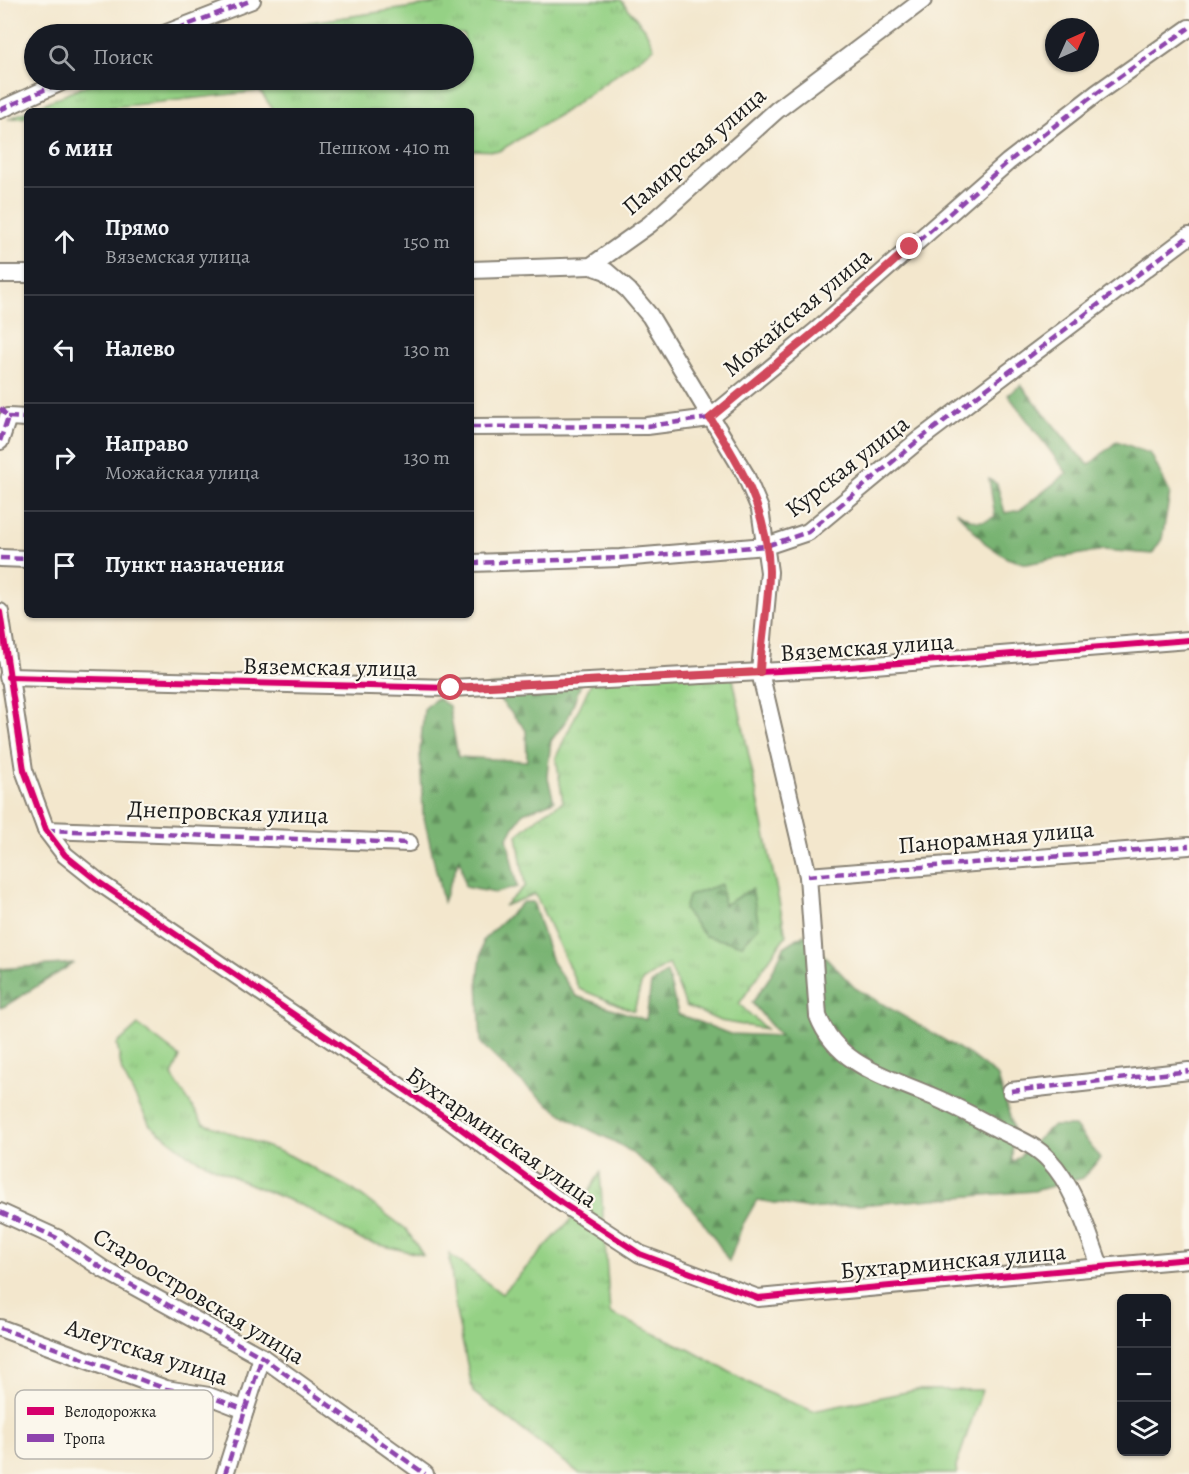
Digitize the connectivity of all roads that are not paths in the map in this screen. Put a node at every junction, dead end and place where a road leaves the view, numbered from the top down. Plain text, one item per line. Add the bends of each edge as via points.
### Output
1 (252, 0) edge
2 (923, 0) edge
3 (190, 24) edge
4 (1189, 28) edge
5 (44, 90) edge
6 (0, 110) edge
7 (1189, 236) edge
8 (591, 266) junction
9 (474, 270) edge
10 (0, 274) edge
11 (24, 274) edge
12 (4, 412) edge
13 (24, 417) edge
14 (710, 418) junction
15 (474, 427) edge
16 (0, 441) edge
17 (766, 546) junction
18 (0, 558) edge
19 (24, 559) edge
20 (474, 563) edge
21 (0, 612) edge
22 (1189, 640) edge
23 (760, 672) junction
24 (8, 677) junction
25 (46, 830) junction
26 (409, 843) dead end
27 (1189, 846) edge
28 (808, 876) junction
29 (1189, 1071) edge
30 (1011, 1090) dead end
31 (0, 1212) edge
32 (1189, 1259) edge
33 (1100, 1266) junction
34 (0, 1328) edge
35 (262, 1357) junction
36 (172, 1390) edge
37 (213, 1398) edge
38 (245, 1410) junction
39 (225, 1474) edge
40 (425, 1474) edge

1 - 3 street
2 - 8 street, Памирская улица via 777,110 650,224
4 - 14 street, Можайская улица via 1008,162
5 - 6 street
7 - 17 street, Курская улица via 920,439 808,532
8 - 9 street
8 - 14 street via 606,271 650,316
10 - 11 street
12 - 13 street
12 - 16 street
14 - 15 street via 646,426
14 - 17 street via 745,474 760,509
17 - 20 street, Курская улица via 620,558
17 - 23 street via 769,572
18 - 19 street
21 - 24 street, Бухтарминская улица
22 - 23 street, Вяземская улица
23 - 24 street, Вяземская улица via 451,688
23 - 28 street
24 - 25 street, Бухтарминская улица via 24,770
25 - 26 street, Днепровская улица
25 - 33 street, Бухтарминская улица via 65,855 100,883 640,1254 758,1298
27 - 28 street, Панорамная улица
28 - 33 street via 818,1016 824,1033 839,1051 881,1077 928,1094 1031,1145 1049,1160 1074,1201
29 - 30 street
31 - 35 street, Староостровская улица via 57,1238 103,1269
32 - 33 street, Бухтарминская улица
34 - 36 street, Алеутская улица
35 - 38 street
35 - 40 street, Староостровская улица
37 - 38 street, Алеутская улица
38 - 39 street

